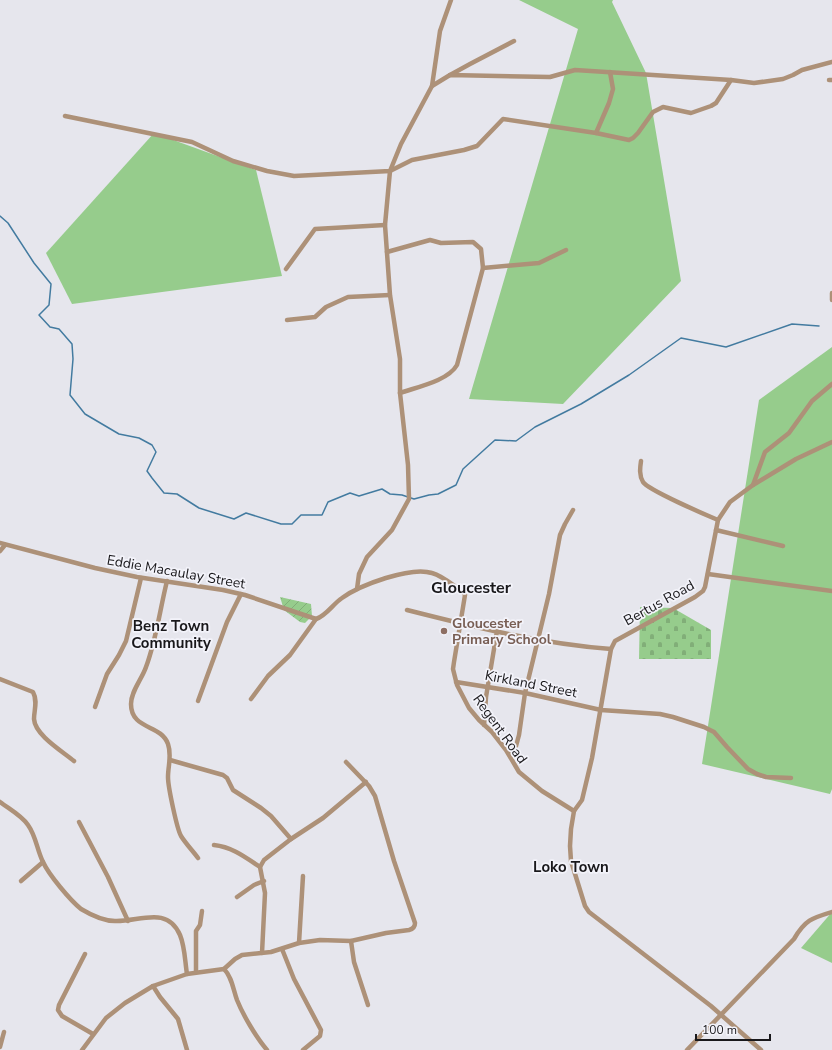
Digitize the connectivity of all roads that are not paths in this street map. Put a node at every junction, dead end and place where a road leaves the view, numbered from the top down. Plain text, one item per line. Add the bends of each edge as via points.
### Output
1 (451, 0) edge
2 (514, 41) dead end
3 (832, 62) edge
4 (610, 72) junction
5 (450, 75) junction
6 (731, 80) junction
7 (432, 86) junction
8 (65, 116) dead end
9 (596, 133) junction
10 (390, 171) junction
11 (385, 225) junction
12 (566, 250) dead end
13 (387, 252) junction
14 (483, 268) junction
15 (286, 269) dead end
16 (832, 293) edge
17 (390, 295) junction
18 (832, 300) edge
19 (287, 320) dead end
20 (832, 384) edge
21 (400, 393) junction
22 (832, 442) edge
23 (641, 461) dead end
24 (753, 485) junction
25 (573, 510) dead end
26 (718, 520) junction
27 (716, 530) junction
28 (2, 544) edge
29 (783, 546) dead end
30 (0, 551) edge
31 (708, 574) junction
32 (141, 578) junction
33 (167, 582) junction
34 (357, 589) junction
35 (832, 591) edge
36 (240, 594) junction
37 (407, 610) dead end
38 (316, 619) junction
39 (461, 623) junction
40 (497, 631) junction
41 (538, 640) junction
42 (611, 649) junction
43 (0, 680) edge
44 (456, 682) junction
45 (488, 687) junction
46 (525, 693) junction
47 (251, 699) dead end
48 (198, 701) dead end
49 (95, 707) dead end
50 (602, 710) junction
51 (484, 725) junction
52 (509, 754) junction
53 (170, 760) junction
54 (74, 761) dead end
55 (346, 762) dead end
56 (791, 778) dead end
57 (366, 782) junction
58 (0, 802) edge
59 (574, 811) junction
60 (79, 822) dead end
61 (291, 839) junction
62 (214, 845) dead end
63 (198, 858) dead end
64 (43, 862) junction
65 (260, 867) junction
66 (303, 876) dead end
67 (21, 881) dead end
68 (264, 881) junction
69 (237, 897) dead end
70 (202, 911) dead end
71 (832, 912) edge
72 (128, 921) junction
73 (351, 941) junction
74 (299, 943) junction
75 (282, 949) junction
76 (262, 953) junction
77 (85, 954) dead end
78 (224, 968) junction
79 (196, 972) junction
80 (187, 974) junction
81 (152, 986) junction
82 (368, 1005) dead end
83 (721, 1015) junction
84 (4, 1032) dead end
85 (93, 1034) junction
86 (0, 1047) edge
87 (82, 1050) edge
88 (187, 1050) edge
89 (267, 1050) edge
90 (303, 1050) edge
91 (687, 1050) edge
92 (761, 1050) edge

1 - 7 street via 440,31
2 - 5 street
3 - 6 street via 802,70 783,79 754,83
4 - 5 street via 575,70 550,77
4 - 6 street
4 - 9 street via 613,89
5 - 7 street
6 - 9 street via 716,103 711,106 691,113 663,107 653,112 629,140
7 - 10 street via 401,144
8 - 10 street via 192,142 267,172 294,176
9 - 10 street via 503,119 477,146 412,160
10 - 11 street
11 - 13 street
11 - 15 street via 315,229
12 - 14 street via 539,264
13 - 14 street via 430,240 441,243 473,242 480,249
13 - 17 street
14 - 21 street via 454,371 446,377
16 - 18 street
17 - 19 street via 348,297 326,307 315,317
17 - 21 street via 400,359
20 - 24 street via 812,401 789,433 765,452
21 - 34 street via 409,500 392,530 367,556
22 - 24 street, Bertus Road via 796,459
23 - 26 street via 640,474 644,483
24 - 26 street, Bertus Road via 730,502
25 - 41 street via 560,535
26 - 27 street, Bertus Road
27 - 29 street
27 - 31 street, Bertus Road
28 - 30 street
28 - 32 street, Eddie Macaulay Street
31 - 35 street
31 - 42 street, Bertus Road via 706,587 699,594 619,638
32 - 33 street, Eddie Macaulay Street
32 - 49 street via 126,640 120,655 107,674
33 - 36 street, Eddie Macaulay Street
33 - 53 street via 149,660 131,703 135,718 168,742
34 - 38 street via 342,597 322,617
34 - 39 street via 412,572 433,573 464,592
36 - 38 street, Eddie Macaulay Street
36 - 48 street
37 - 39 street
38 - 47 street via 290,655 268,676
39 - 40 street
39 - 44 street, Regent Road via 453,669
40 - 41 street
40 - 45 street
41 - 42 street
41 - 46 street
42 - 50 street
43 - 54 street via 33,692 36,700 36,728 41,735
44 - 45 street, Kirkland Street
44 - 51 street, Regent Road via 469,708
45 - 46 street, Kirkland Street
45 - 51 street
46 - 50 street, Kirkland Street
46 - 52 street via 517,742
50 - 56 street, Kirkland Street via 660,714 704,727 714,732 748,769 766,777
50 - 59 street via 582,800
51 - 52 street, Regent Road
52 - 59 street, Regent Road via 519,772 542,791
53 - 61 street via 223,775 233,790 271,816
53 - 63 street via 168,778 178,828
55 - 57 street
57 - 61 street via 323,818
57 - 73 street via 375,796 415,926 409,930
58 - 64 street via 28,825
59 - 83 street via 571,861 589,912
60 - 72 street
61 - 65 street via 264,860
62 - 65 street via 241,853
64 - 67 street
64 - 72 street via 52,877 81,908 106,920
65 - 68 street
66 - 74 street
68 - 69 street
68 - 76 street
70 - 79 street via 196,932
71 - 83 street via 808,921
72 - 80 street via 154,917 167,919 176,928 181,939
73 - 74 street via 320,940
73 - 82 street via 354,962
74 - 75 street
75 - 76 street
75 - 90 street via 294,979 321,1030 320,1036
76 - 78 street via 242,955
77 - 85 street via 58,1010 62,1016
78 - 79 street
78 - 89 street via 237,1000 257,1038
79 - 80 street
80 - 81 street
81 - 85 street via 112,1012
81 - 88 street via 178,1019
83 - 91 street
83 - 92 street
84 - 86 street
85 - 87 street

